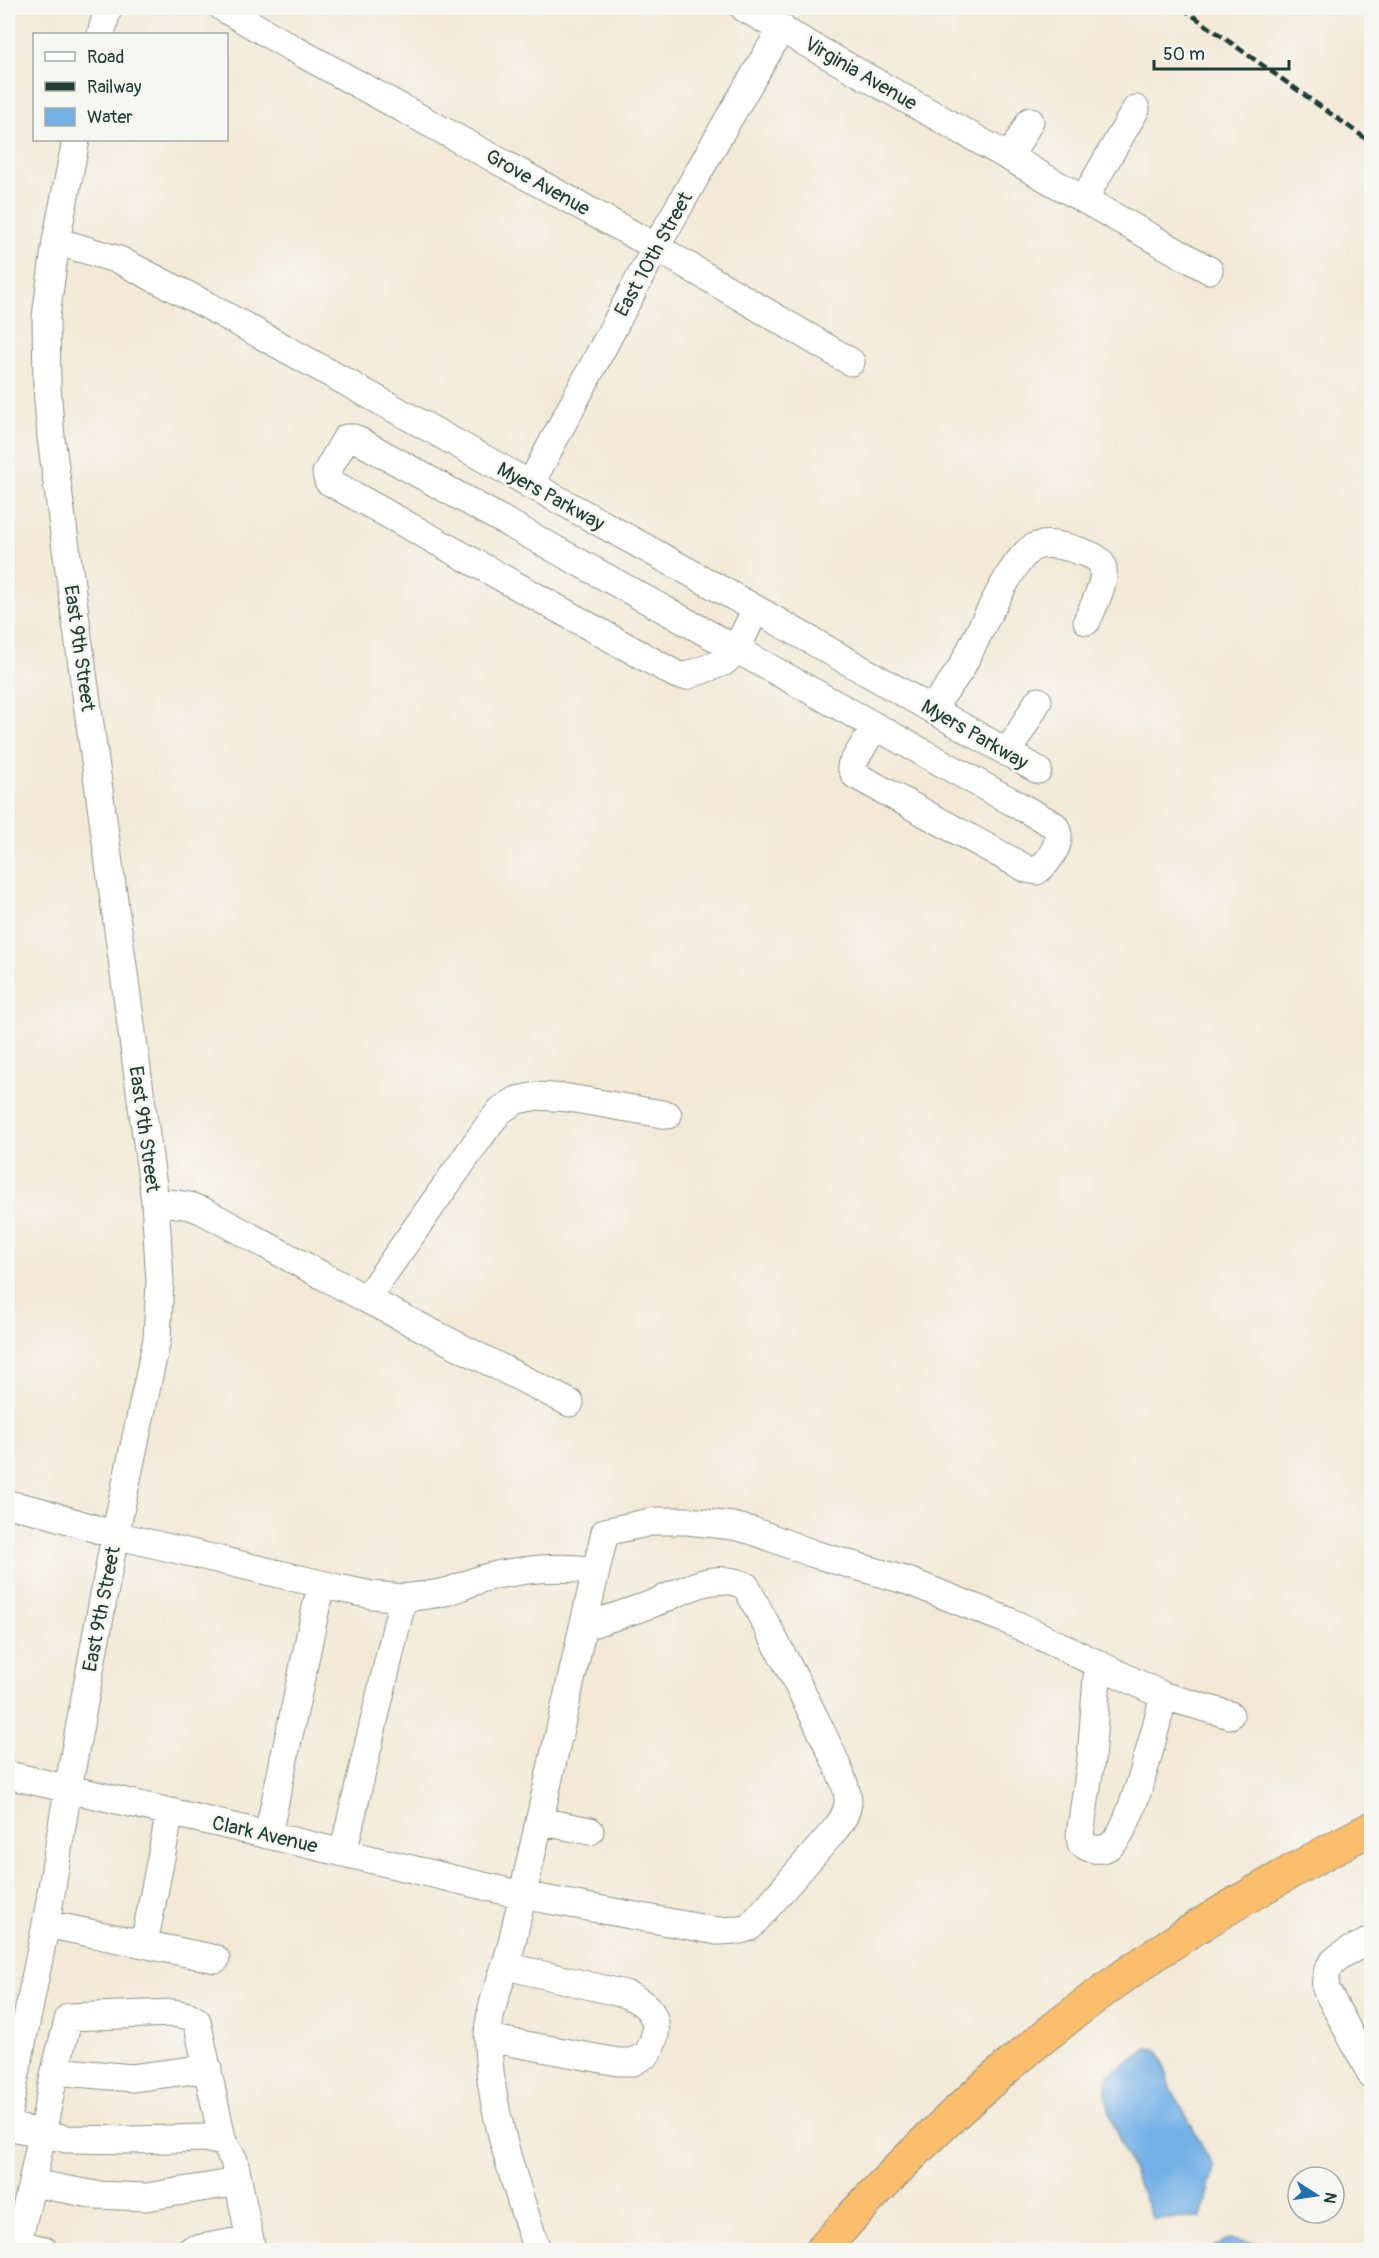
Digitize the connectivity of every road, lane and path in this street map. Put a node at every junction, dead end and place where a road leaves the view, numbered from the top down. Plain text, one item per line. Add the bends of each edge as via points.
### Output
1 (108, 8) edge
2 (223, 8) edge
3 (744, 8) edge
4 (783, 28) junction
5 (101, 33) edge
6 (1136, 109) dead end
7 (1030, 121) dead end
8 (76, 141) edge
9 (1010, 157) junction
10 (1084, 199) junction
11 (56, 241) junction
12 (656, 247) junction
13 (1209, 270) dead end
14 (851, 362) dead end
15 (530, 485) junction
16 (756, 609) junction
17 (1087, 621) dead end
18 (734, 649) junction
19 (1038, 701) dead end
20 (931, 709) junction
21 (875, 726) junction
22 (1022, 762) junction
23 (1002, 796) junction
24 (668, 1115) dead end
25 (155, 1201) junction
26 (366, 1299) junction
27 (570, 1403) dead end
28 (8, 1504) edge
29 (115, 1535) junction
30 (596, 1571) junction
31 (321, 1584) junction
32 (403, 1598) junction
33 (583, 1627) junction
34 (1098, 1663) junction
35 (1164, 1696) junction
36 (1230, 1715) dead end
37 (8, 1775) edge
38 (68, 1789) junction
39 (170, 1812) junction
40 (539, 1821) junction
41 (1371, 1828) edge
42 (590, 1831) dead end
43 (268, 1835) junction
44 (343, 1853) junction
45 (522, 1895) junction
46 (46, 1924) junction
47 (1371, 1940) edge
48 (144, 1944) junction
49 (216, 1959) dead end
50 (506, 1966) junction
51 (488, 2038) junction
52 (207, 2068) junction
53 (55, 2071) junction
54 (1371, 2076) edge
55 (8, 2113) edge
56 (8, 2126) edge
57 (42, 2135) junction
58 (223, 2142) junction
59 (238, 2182) junction
60 (32, 2183) junction
61 (251, 2245) edge
62 (17, 2247) edge
63 (44, 2250) edge
64 (191, 2250) edge
65 (537, 2250) edge
66 (822, 2250) edge

1 - 5 street
2 - 12 street, Grove Avenue
3 - 4 street, Virginia Avenue
4 - 9 street, Virginia Avenue
4 - 12 street, East 10th Street
6 - 10 street
7 - 9 street
8 - 11 street, East 9th Street
9 - 10 street, Virginia Avenue
10 - 13 street, Virginia Avenue
11 - 15 street, Myers Parkway via 141,270
11 - 25 street, East 9th Street via 46,317 51,438
12 - 14 street, Grove Avenue
12 - 15 street, East 10th Street
15 - 16 street, Myers Parkway
16 - 18 street
16 - 20 street, Myers Parkway
17 - 20 street via 1101,588 1102,565 1097,558 1060,546 1033,547 1007,580 960,670
18 - 18 street via 724,663 686,676 677,675 328,481 326,473 346,438 354,438
18 - 21 street
19 - 22 street
20 - 22 street, Myers Parkway
21 - 23 street
21 - 23 street via 851,766 855,775 1037,871 1045,865 1060,838 1059,831
22 - 23 street
24 - 26 street via 546,1095 517,1100 490,1123
25 - 26 street via 203,1211
25 - 29 street, East 9th Street via 160,1282 157,1339
26 - 27 street
28 - 29 street
29 - 31 street
29 - 38 street, East 9th Street
30 - 32 street via 519,1571 484,1578 447,1592
30 - 33 street
30 - 34 street via 605,1532 655,1521 733,1526 908,1581 1011,1622
31 - 32 street
31 - 43 street
32 - 44 street
33 - 40 street
33 - 45 street, Clark Avenue via 656,1603 695,1584 737,1581 746,1586 837,1764 849,1802 834,1832 771,1905 750,1927 741,1930 717,1931
34 - 35 street
34 - 35 street via 1091,1760 1080,1834 1081,1843 1089,1849 1110,1845 1125,1825
35 - 36 street
37 - 38 street, Clark Avenue
38 - 39 street, Clark Avenue
38 - 46 street, East 9th Street
39 - 43 street, Clark Avenue
39 - 48 street
40 - 42 street
40 - 45 street
41 - 66 highway via 1221,1913 1110,1986 958,2111
43 - 44 street, Clark Avenue
44 - 45 street, Clark Avenue
45 - 50 street
46 - 48 street
46 - 55 street, East 9th Street
47 - 54 street via 1333,1960 1324,1978
48 - 49 street
50 - 51 street via 490,2014
50 - 51 street via 640,2000 653,2014 655,2037 647,2054 633,2062
51 - 65 street via 509,2164
52 - 53 street via 132,2078
52 - 53 street via 197,2021 173,2013 69,2017
52 - 58 street
53 - 57 street
56 - 57 street
57 - 58 street via 95,2140 204,2138
57 - 60 street
58 - 59 street via 234,2160
59 - 60 street via 146,2197 96,2195
59 - 61 street
60 - 62 street
61 - 64 street
62 - 63 street

